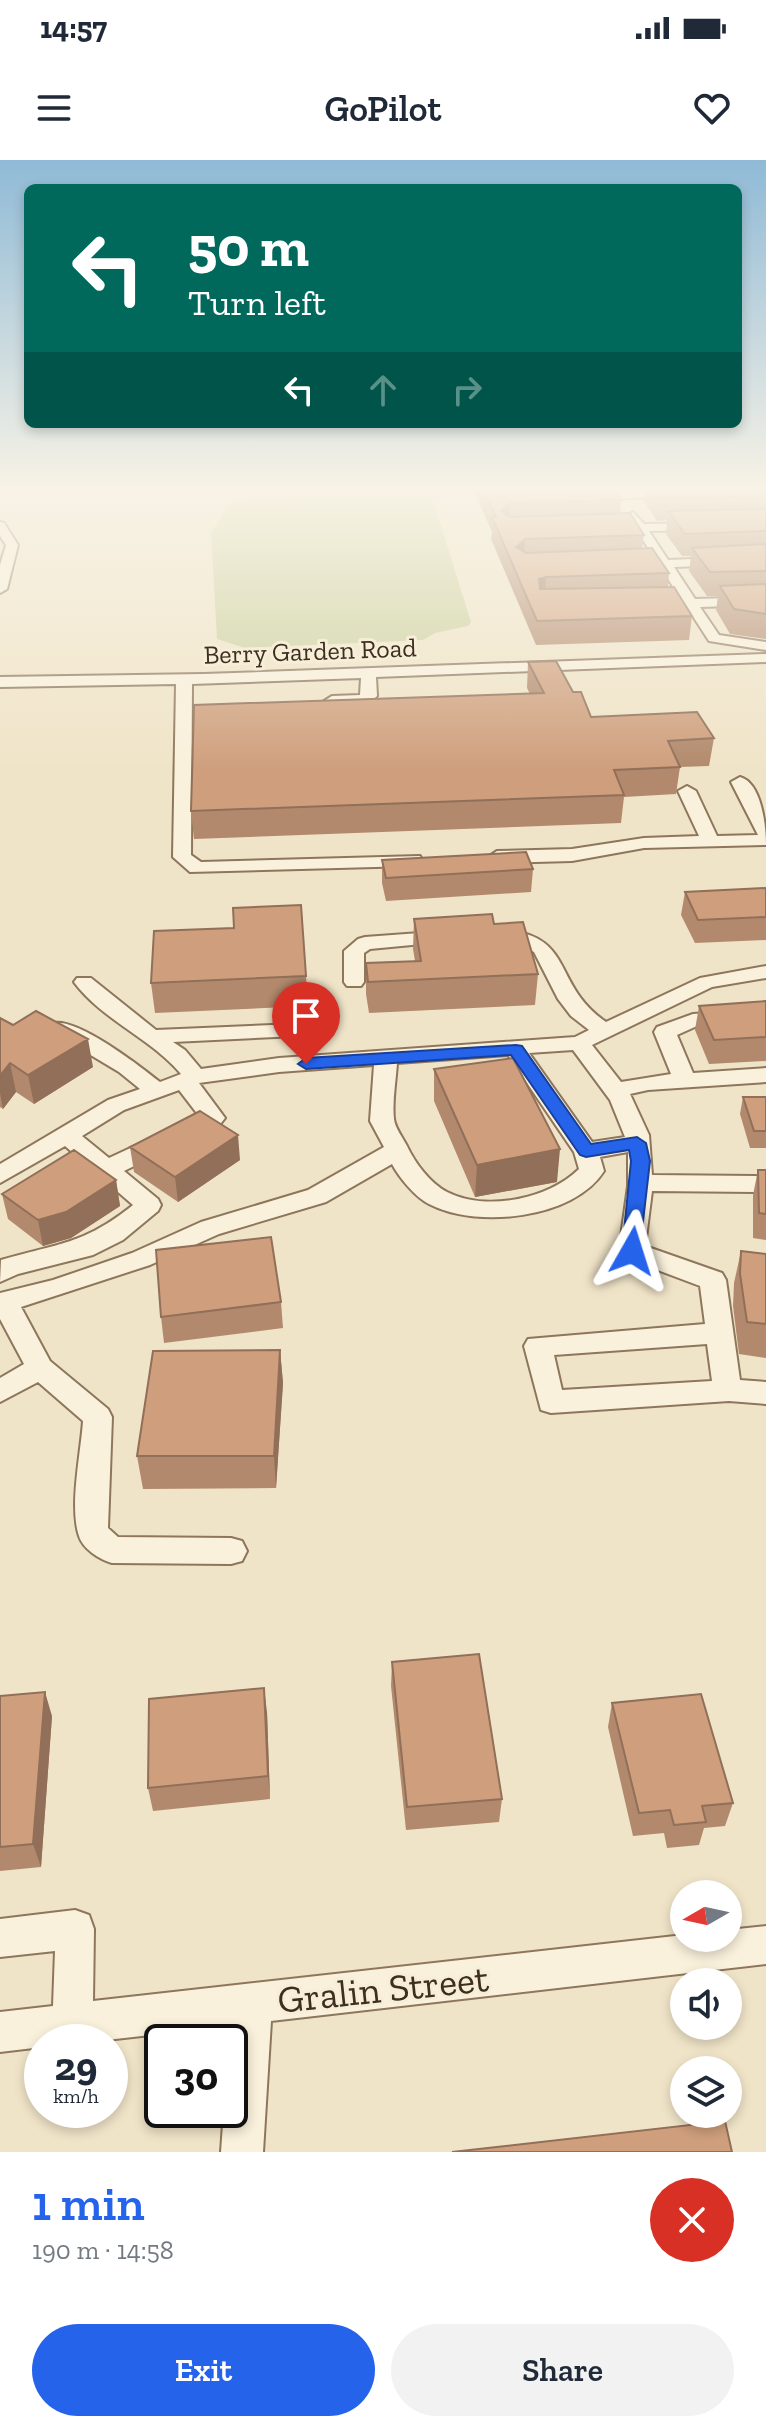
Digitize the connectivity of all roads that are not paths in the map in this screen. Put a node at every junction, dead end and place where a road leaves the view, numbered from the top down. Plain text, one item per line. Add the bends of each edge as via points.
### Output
1 (678, 584) edge
2 (766, 601) edge
3 (690, 603) junction
4 (661, 604) edge
5 (766, 646) edge
6 (759, 658) edge
7 (766, 671) edge
8 (368, 673) junction
9 (184, 679) junction
10 (0, 682) edge
11 (320, 702) edge
12 (205, 713) edge
13 (183, 718) junction
14 (740, 782) dead end
15 (687, 791) dead end
16 (766, 833) edge
17 (766, 840) edge
18 (710, 841) junction
19 (480, 858) edge
20 (434, 859) edge
21 (766, 972) edge
22 (84, 982) dead end
23 (354, 982) dead end
24 (766, 1015) edge
25 (62, 1028) edge
26 (297, 1030) dead end
27 (605, 1031) junction
28 (151, 1037) junction
29 (579, 1043) junction
30 (516, 1050) junction
31 (386, 1059) junction
32 (766, 1075) edge
33 (190, 1079) junction
34 (685, 1081) junction
35 (157, 1091) junction
36 (615, 1091) junction
37 (67, 1135) junction
38 (637, 1143) junction
39 (397, 1150) junction
40 (586, 1151) junction
41 (107, 1169) junction
42 (0, 1175) edge
43 (638, 1183) junction
44 (756, 1184) edge
45 (0, 1273) edge
46 (0, 1304) edge
47 (719, 1333) junction
48 (40, 1368) junction
49 (725, 1390) junction
50 (0, 1391) edge
51 (766, 1393) edge
52 (231, 1551) dead end
53 (0, 1938) edge
54 (766, 1945) edge
55 (252, 2003) junction
56 (72, 2024) edge
57 (80, 2024) edge
58 (24, 2030) edge
59 (0, 2032) edge
60 (242, 2152) edge

1 - 3 street
2 - 3 street
3 - 4 street
3 - 5 street via 714,638
6 - 7 street
6 - 8 street, Berry Garden Road
8 - 9 street, Berry Garden Road
8 - 11 street via 369,696 364,700
9 - 10 street, Berry Garden Road
9 - 13 street
12 - 13 street
13 - 20 street via 182,857 197,868
14 - 16 street
15 - 18 street
17 - 18 street
18 - 19 street
21 - 27 street via 707,982
22 - 28 street
23 - 27 street via 354,951 365,943 515,934 537,942 574,1007
24 - 34 street via 693,1020 665,1032
25 - 35 street
26 - 28 street
27 - 29 street
28 - 33 street via 177,1055
29 - 30 street
29 - 36 street
30 - 31 street
30 - 40 street
31 - 33 street via 279,1065
31 - 39 street via 382,1121
32 - 34 street
33 - 35 street
33 - 41 street via 213,1118
34 - 36 street
35 - 37 street via 116,1105
36 - 38 street via 633,1121
37 - 41 street
37 - 42 street
38 - 40 street
38 - 43 street
39 - 40 street via 406,1168 435,1197 488,1210 546,1201 575,1188 592,1171
39 - 46 street via 317,1196 210,1228 86,1279
41 - 45 street via 149,1205 114,1234 84,1249
43 - 44 street
43 - 47 street via 632,1251 713,1280
46 - 48 street via 13,1315
47 - 49 street
47 - 49 street via 538,1346 551,1402
48 - 50 street
48 - 52 street via 98,1417 94,1535 112,1550
49 - 51 street
53 - 56 street via 75,1929
54 - 55 street, Gralin Street
55 - 57 street, Gralin Street
55 - 60 street
58 - 59 street, Gralin Street

